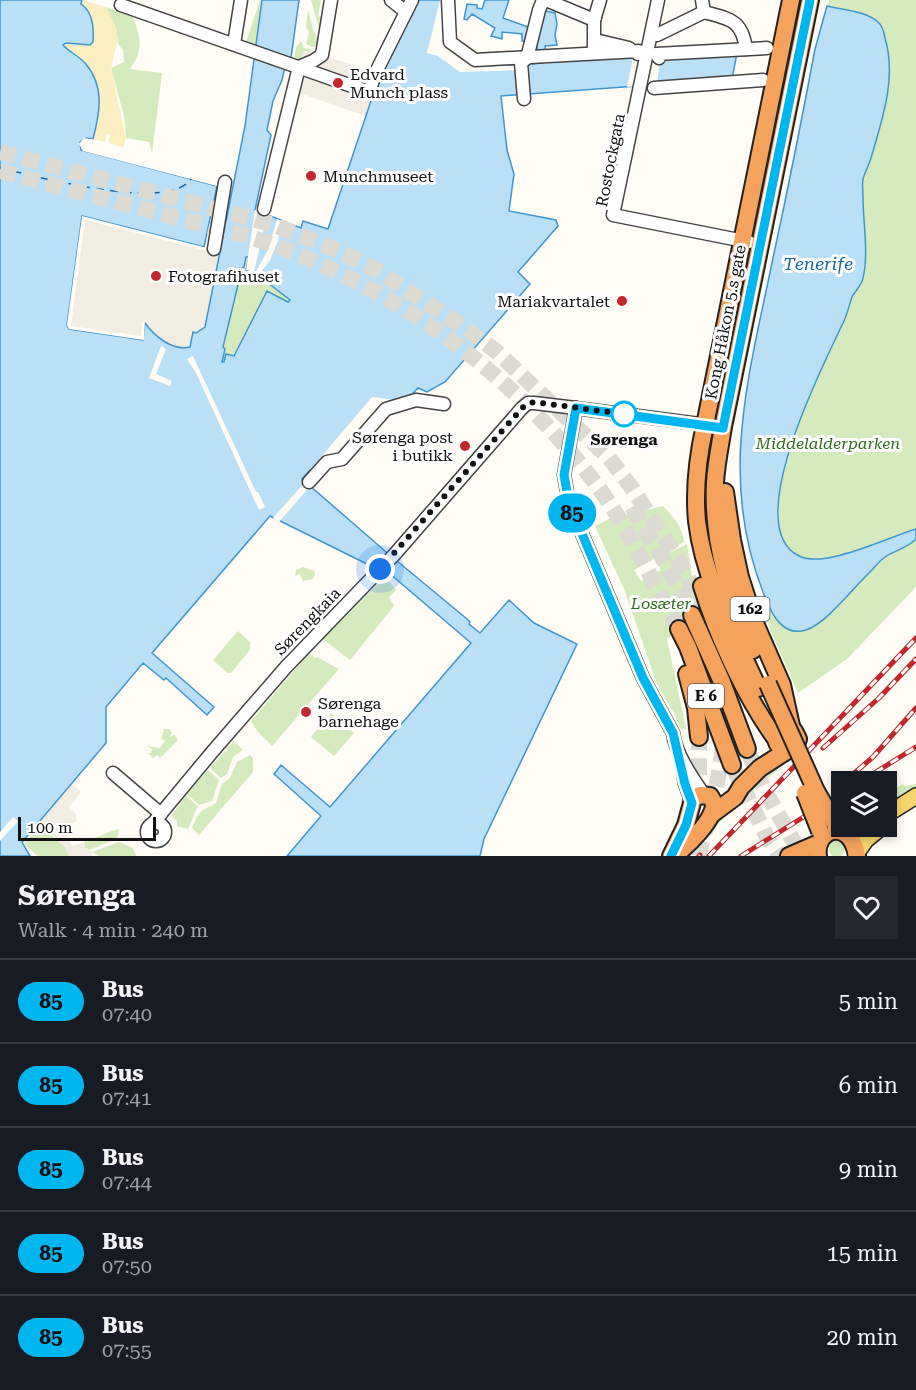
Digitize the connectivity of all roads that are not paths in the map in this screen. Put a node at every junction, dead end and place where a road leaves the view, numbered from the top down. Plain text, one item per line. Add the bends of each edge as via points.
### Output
1 (241, 0) edge
2 (331, 0) edge
3 (391, 0) edge
4 (412, 0) edge
5 (448, 0) edge
6 (600, 0) edge
7 (658, 0) edge
8 (791, 0) edge
9 (810, 0) edge
10 (542, 3) edge
11 (121, 5) dead end
12 (703, 6) edge
13 (406, 12) junction
14 (594, 20) junction
15 (652, 35) junction
16 (595, 40) junction
17 (238, 45) junction
18 (767, 48) dead end
19 (746, 49) junction
20 (594, 54) junction
21 (658, 58) dead end
22 (532, 59) junction
23 (299, 67) junction
24 (763, 80) dead end
25 (654, 88) dead end
26 (524, 99) dead end
27 (225, 182) dead end
28 (264, 209) dead end
29 (742, 241) junction
30 (761, 245) junction
31 (214, 249) dead end
32 (444, 404) dead end
33 (575, 408) junction
34 (705, 425) junction
35 (723, 428) junction
36 (720, 453) junction
37 (309, 482) dead end
38 (698, 521) junction
39 (692, 615) tunnel mouth
40 (763, 686) junction
41 (699, 736) tunnel mouth
42 (780, 744) junction
43 (747, 749) tunnel mouth
44 (732, 765) tunnel mouth
45 (113, 772) dead end
46 (916, 796) edge
47 (703, 806) junction
48 (916, 807) edge
49 (897, 808) edge
50 (897, 819) edge
51 (828, 837) edge
52 (870, 837) edge
53 (856, 855) edge
54 (672, 856) edge
55 (789, 856) edge

1 - 17 street
2 - 23 street via 322,55
3 - 13 street
4 - 13 street
5 - 22 street via 450,42 475,60 494,63
6 - 14 street
7 - 15 street, Rostockgata
8 - 29 highway, Kong Håkon 5.s gate / 162
9 - 30 highway, Kong Håkon 5.s gate / 162
10 - 14 street
10 - 22 street via 531,44
11 - 17 street
12 - 15 street
12 - 19 street via 738,24
13 - 23 street via 369,92
14 - 16 street
15 - 29 street, Rostockgata via 613,215
16 - 20 street
16 - 20 street via 642,52
17 - 23 street
18 - 19 street
19 - 21 street via 656,54
20 - 22 street
22 - 26 street
23 - 28 street
24 - 25 street
27 - 31 street
29 - 30 street, Rostockgata
29 - 34 highway, Kong Håkon 5.s gate / 162
30 - 35 highway, Kong Håkon 5.s gate / 162
32 - 37 street via 416,400 386,409 342,459 327,462
33 - 34 street, Sørengkaia
33 - 45 street, Sørengkaia via 534,402 522,408 394,555 286,667 158,818
33 - 47 street via 564,475 569,503 643,678 673,733
34 - 35 street, Sørengkaia
34 - 38 highway, Kong Håkon 5.s gate / 162 via 697,478
35 - 36 highway, Kong Håkon 5.s gate / 162
36 - 40 highway, Kong Håkon 5.s gate / 162 via 715,497 724,563
36 - 42 highway, 162 via 737,566 754,621 782,685 792,729 780,730
38 - 40 highway, Kong Håkon 5.s gate / 162 via 714,588
38 - 42 highway, 162 via 699,570 708,604 749,698
39 - 43 highway, E 6
40 - 51 highway, Kong Håkon 5.s gate / 162, bridge via 816,791
41 - 44 highway, E 6 via 693,693 676,631 688,646
42 - 47 highway, 162 via 735,796
46 - 49 main road
47 - 54 highway, 162 via 695,837
48 - 50 main road
51 - 53 highway, Kong Håkon 5.s gate via 854,842
51 - 55 highway
52 - 53 main road

